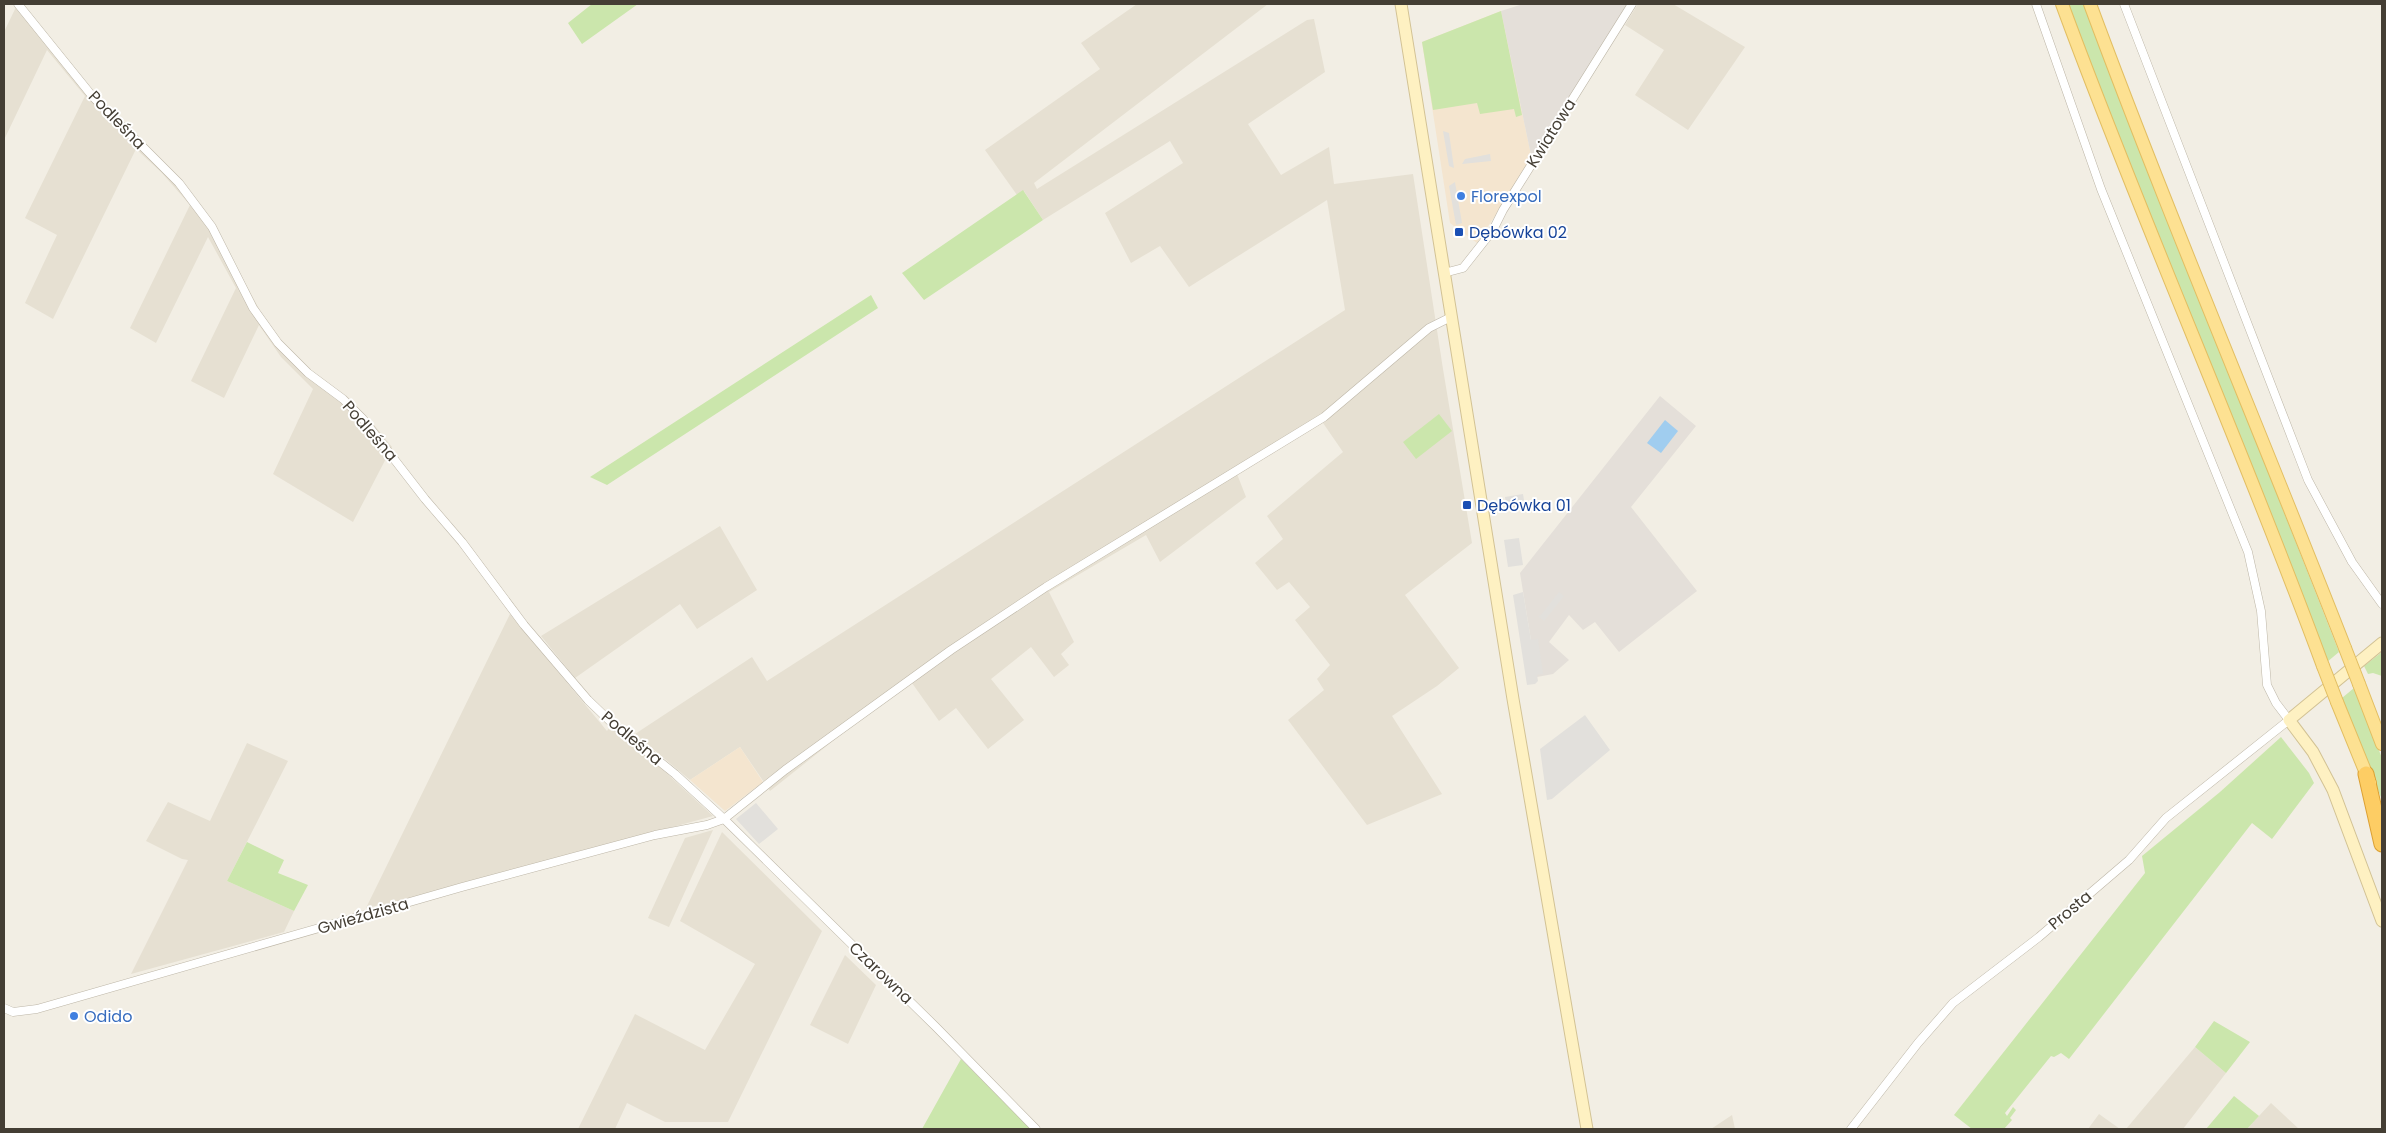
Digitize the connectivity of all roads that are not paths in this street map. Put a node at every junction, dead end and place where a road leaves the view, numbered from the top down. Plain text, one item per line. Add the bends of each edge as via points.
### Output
1 (18, 4) edge
2 (1400, 4) edge
3 (1632, 4) edge
4 (2036, 4) edge
5 (2062, 4) edge
6 (2090, 4) edge
7 (2124, 4) edge
8 (1444, 273) junction
9 (1451, 317) junction
10 (2382, 604) edge
11 (2382, 643) edge
12 (2289, 720) junction
13 (2382, 744) edge
14 (2366, 774) junction
15 (2382, 815) edge
16 (724, 819) junction
17 (2382, 844) edge
18 (2382, 921) edge
19 (4, 1008) edge
20 (13, 1012) junction
21 (4, 1015) edge
22 (1036, 1129) edge
23 (1587, 1129) edge
24 (1851, 1129) edge

1 - 16 street, Podleśna via 93,97 179,183 212,227 253,308 278,343 308,373 363,418 524,625 588,700
2 - 8 street
3 - 8 street, Kwiatowa via 1493,230 1463,268
4 - 12 street via 2101,189 2248,552 2261,612 2267,685
5 - 14 main road, bridge
6 - 13 main road, bridge
7 - 10 street via 2308,480 2348,554
8 - 9 street
9 - 16 street via 1429,328 1324,417 1046,587 951,650 785,770
9 - 23 street
11 - 12 street
12 - 18 street via 2313,752 2333,790
12 - 24 street, Prosta via 2170,815 2129,860 2039,937 1961,996 1918,1043
14 - 15 main road
14 - 17 highway
16 - 20 street, Gwieździsta via 462,887 37,1009
16 - 22 street, Czarowna
19 - 20 street
20 - 21 street, Gwieździsta

